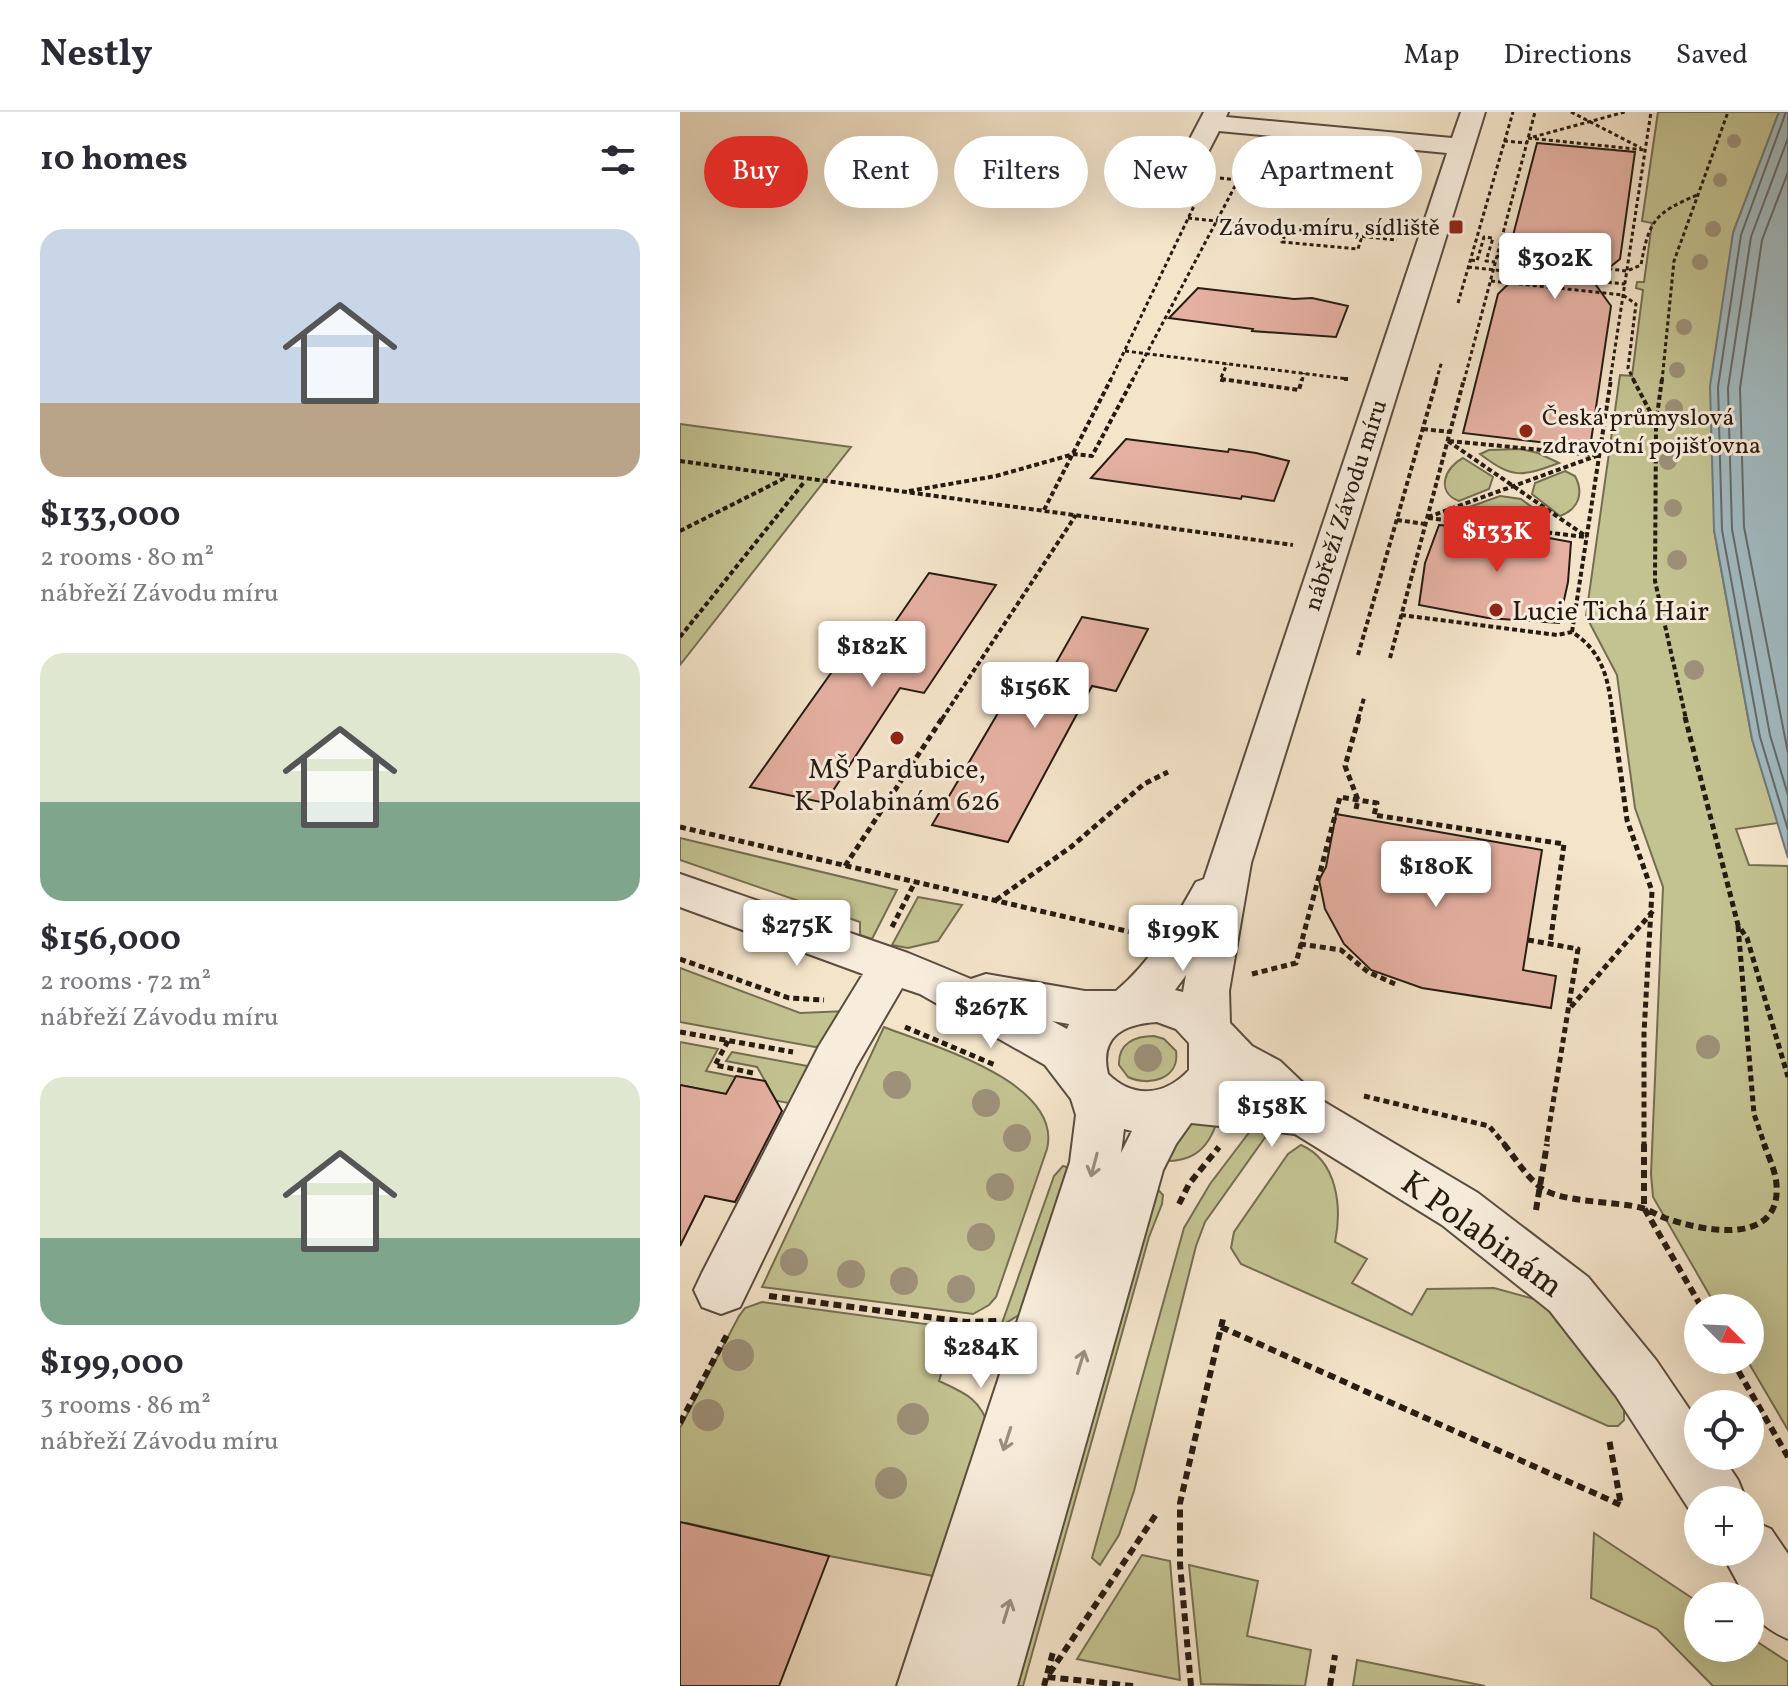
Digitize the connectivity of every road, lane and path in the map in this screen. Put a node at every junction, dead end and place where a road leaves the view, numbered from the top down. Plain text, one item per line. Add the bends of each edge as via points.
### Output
1 (1473, 112) edge
2 (1513, 112) edge
3 (1535, 112) edge
4 (1571, 112) edge
5 (1625, 112) edge
6 (1651, 112) edge
7 (1728, 112) edge
8 (1221, 120) edge
9 (1590, 122) junction
10 (1294, 136) edge
11 (1504, 141) junction
12 (1528, 141) junction
13 (1422, 147) edge
14 (1462, 147) junction
15 (1645, 150) junction
16 (1232, 179) edge
17 (1232, 193) edge
18 (1697, 195) junction
19 (1192, 208) edge
20 (1188, 218) junction
21 (1217, 221) junction
22 (1288, 229) junction
23 (1362, 236) junction
24 (1402, 241) dead end
25 (1497, 256) junction
26 (1471, 260) junction
27 (1495, 262) junction
28 (1560, 263) junction
29 (1468, 267) junction
30 (1493, 270) junction
31 (1627, 271) junction
32 (1558, 273) junction
33 (1548, 276) junction
34 (1566, 278) junction
35 (1491, 281) junction
36 (1556, 281) junction
37 (1625, 284) junction
38 (1555, 288) junction
39 (1623, 295) junction
40 (1458, 303) dead end
41 (1125, 351) junction
42 (1148, 354) junction
43 (1442, 361) dead end
44 (1227, 364) junction
45 (1304, 373) junction
46 (1353, 380) dead end
47 (1656, 423) junction
48 (1423, 429) junction
49 (1450, 432) junction
50 (1448, 441) junction
51 (1074, 454) junction
52 (1599, 455) junction
53 (680, 461) edge
54 (786, 477) junction
55 (806, 480) junction
56 (1513, 486) junction
57 (900, 492) junction
58 (1044, 510) junction
59 (1076, 515) junction
60 (1397, 520) junction
61 (1426, 520) junction
62 (680, 531) edge
63 (1587, 537) junction
64 (1295, 545) dead end
65 (1401, 615) junction
66 (1572, 632) junction
67 (680, 637) edge
68 (1358, 655) dead end
69 (1390, 658) dead end
70 (1364, 698) dead end
71 (1168, 772) dead end
72 (1358, 800) junction
73 (1356, 809) dead end
74 (680, 827) edge
75 (1229, 863) junction
76 (845, 866) junction
77 (680, 890) edge
78 (996, 901) junction
79 (1653, 911) junction
80 (1738, 925) junction
81 (1141, 934) dead end
82 (1528, 940) dead end
83 (1300, 944) junction
84 (1550, 944) junction
85 (680, 959) edge
86 (914, 974) junction
87 (1247, 975) dead end
88 (1395, 984) dead end
89 (1126, 1008) junction
90 (1571, 1008) junction
91 (863, 1009) junction
92 (680, 1032) edge
93 (1209, 1033) junction
94 (728, 1041) junction
95 (836, 1059) junction
96 (1001, 1068) dead end
97 (753, 1073) dead end
98 (1788, 1077) edge
99 (1088, 1083) junction
100 (1360, 1095) dead end
101 (1180, 1104) junction
102 (1244, 1110) junction
103 (1304, 1114) junction
104 (1541, 1189) junction
105 (1644, 1208) junction
106 (1174, 1214) dead end
107 (735, 1292) junction
108 (1694, 1294) edge
109 (1003, 1306) dead end
110 (1740, 1374) edge
111 (680, 1423) edge
112 (1609, 1439) dead end
113 (1788, 1457) edge
114 (1708, 1486) edge
115 (1157, 1513) dead end
116 (1760, 1566) edge
117 (1788, 1608) edge
118 (1055, 1647) dead end
119 (1335, 1655) dead end
120 (1045, 1682) edge
121 (929, 1686) edge
122 (985, 1686) edge
123 (1133, 1686) edge
124 (1191, 1686) edge
125 (1330, 1686) edge

1 - 14 street, nábřeží Závodu míru
2 - 11 path
3 - 12 path
4 - 9 path
5 - 9 path
6 - 15 path
7 - 18 path
8 - 10 street
8 - 16 path via 1208,177
9 - 12 path
9 - 15 path
11 - 12 path
11 - 26 path
12 - 15 path
12 - 25 path
13 - 14 street
14 - 75 street, nábřeží Závodu míru
15 - 31 path
17 - 21 path
18 - 31 path via 1648,222 1641,265
18 - 47 path via 1674,261
19 - 20 path
20 - 21 path
20 - 41 path
21 - 22 path
21 - 42 path
22 - 23 path
22 - 23 path via 1282,242 1358,249
23 - 24 path
25 - 27 path
25 - 28 path
26 - 27 path via 1477,261 1484,237 1493,238 1486,261
26 - 29 path
27 - 30 path
28 - 31 path
28 - 32 path
29 - 30 path
29 - 40 path
30 - 33 path
30 - 35 path
31 - 37 path
32 - 33 path
32 - 34 path
33 - 36 path
34 - 36 path
34 - 37 path
35 - 38 path
35 - 49 path
36 - 38 path
37 - 39 path
38 - 39 path
39 - 47 path via 1636,304 1628,368
39 - 52 path
41 - 42 path
41 - 51 path
42 - 44 path
42 - 51 path via 1092,456
43 - 48 path
44 - 45 path
44 - 45 path via 1220,380 1299,390
45 - 46 path
47 - 80 path via 1655,581
48 - 49 path
48 - 60 path
49 - 50 path
50 - 52 path
50 - 56 path
50 - 61 path
51 - 57 path via 996,476
51 - 58 path
52 - 56 path
52 - 63 path
53 - 54 path
54 - 55 path
54 - 62 path
55 - 57 path
55 - 67 path
56 - 61 path
56 - 63 path
57 - 58 path
58 - 59 path
59 - 64 path
59 - 76 path
60 - 61 path
60 - 68 path
61 - 63 path
61 - 65 path
63 - 66 path
65 - 66 path via 1557,635
65 - 69 path
66 - 79 path via 1587,641 1608,678 1627,820 1649,881
70 - 72 path via 1345,766
71 - 78 path via 1144,784 1071,847
72 - 73 path
72 - 83 path via 1340,797
72 - 84 path via 1377,803 1374,815 1564,844
74 - 76 path
75 - 89 street, nábřeží Závodu míru via 1170,966
75 - 93 street, nábřeží Závodu míru via 1206,991
76 - 78 path
77 - 86 street, K Polabinám
78 - 81 path
79 - 90 path
79 - 105 path via 1644,1033
80 - 98 path via 1747,938
80 - 105 path via 1753,1103 1776,1180 1774,1207 1768,1220 1739,1231 1664,1218
82 - 84 path
83 - 87 path via 1296,963
83 - 88 path via 1341,950 1368,972
84 - 90 path via 1578,949
85 - 91 path via 789,998 839,1000
86 - 89 street, K Polabinám via 1051,1005
86 - 91 street
86 - 99 street, K Polabinám via 1055,1045
89 - 93 street, K Polabinám via 1176,1008
89 - 99 street via 1086,1037 1080,1057
90 - 104 path
91 - 95 street
91 - 96 path
92 - 94 path
93 - 101 street via 1216,1056 1212,1073 1201,1090
93 - 103 street, K Polabinám
94 - 95 path
94 - 97 path via 715,1065
95 - 107 street
99 - 101 street, K Polabinám via 1111,1104 1131,1110 1156,1111
99 -> 121 street via 1101,1115 1095,1162
100 - 104 path via 1489,1126
101 - 102 street, K Polabinám
122 -> 101 street via 1138,1170 1157,1131
102 - 103 street, K Polabinám
102 - 106 path via 1189,1184
103 - 114 street, K Polabinám via 1460,1209 1569,1294 1636,1378
104 - 105 path
105 - 108 path
107 - 109 path via 966,1322 998,1321
107 - 111 path
110 - 113 path
112 - 124 path via 1621,1505 1222,1323 1180,1503
115 - 120 path
116 - 117 street
118 - 120 path
119 - 125 path
120 - 123 path

